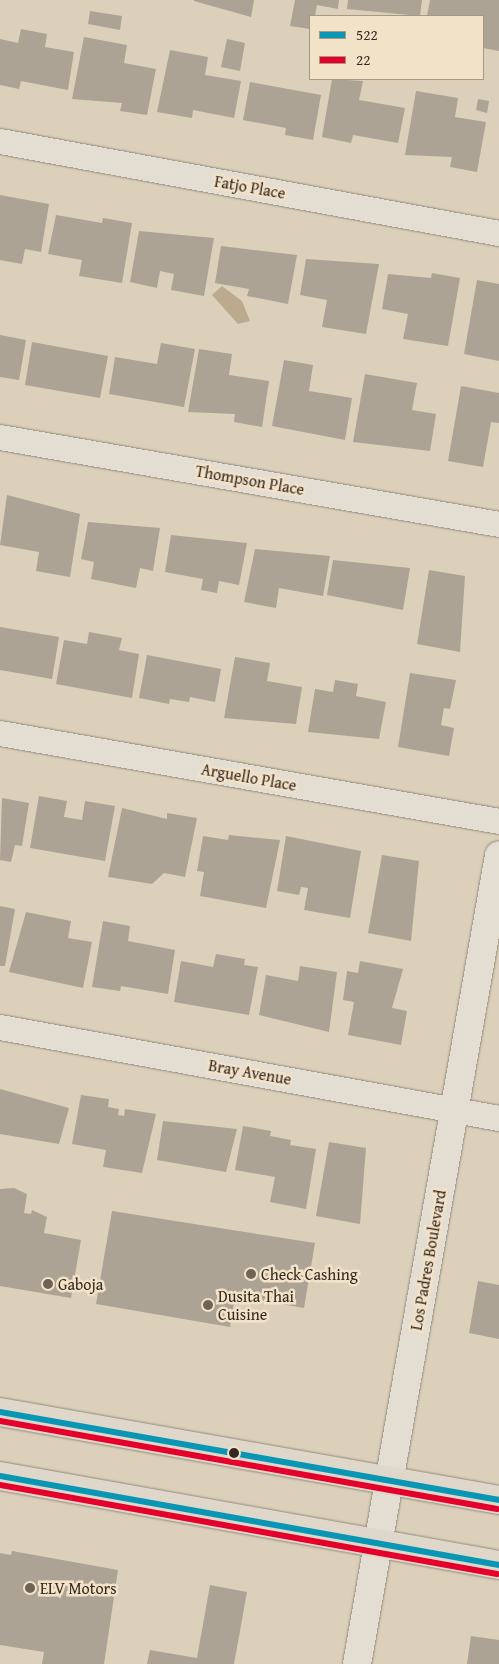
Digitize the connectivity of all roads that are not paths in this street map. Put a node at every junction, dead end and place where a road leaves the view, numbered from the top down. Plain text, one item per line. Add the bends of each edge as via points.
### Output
1 (0, 141) edge
2 (499, 233) edge
3 (0, 437) edge
4 (499, 524) edge
5 (0, 732) edge
6 (499, 821) edge
7 (499, 855) edge
8 (0, 1027) edge
9 (455, 1110) junction
10 (499, 1118) edge
11 (0, 1412) edge
12 (0, 1476) edge
13 (389, 1482) junction
14 (499, 1500) edge
15 (379, 1544) junction
16 (499, 1565) edge
17 (357, 1664) edge

1 - 2 street, Fatjo Place
3 - 4 street, Thompson Place
5 - 6 street, Arguello Place
7 - 9 street, Los Padres Boulevard
8 - 9 street, Bray Avenue
9 - 10 street, Bray Avenue
9 - 13 street, Los Padres Boulevard
11 - 13 main road
12 - 15 main road
13 - 14 main road
13 - 15 street, Los Padres Boulevard
15 - 16 main road
15 - 17 street, Los Padres Boulevard

